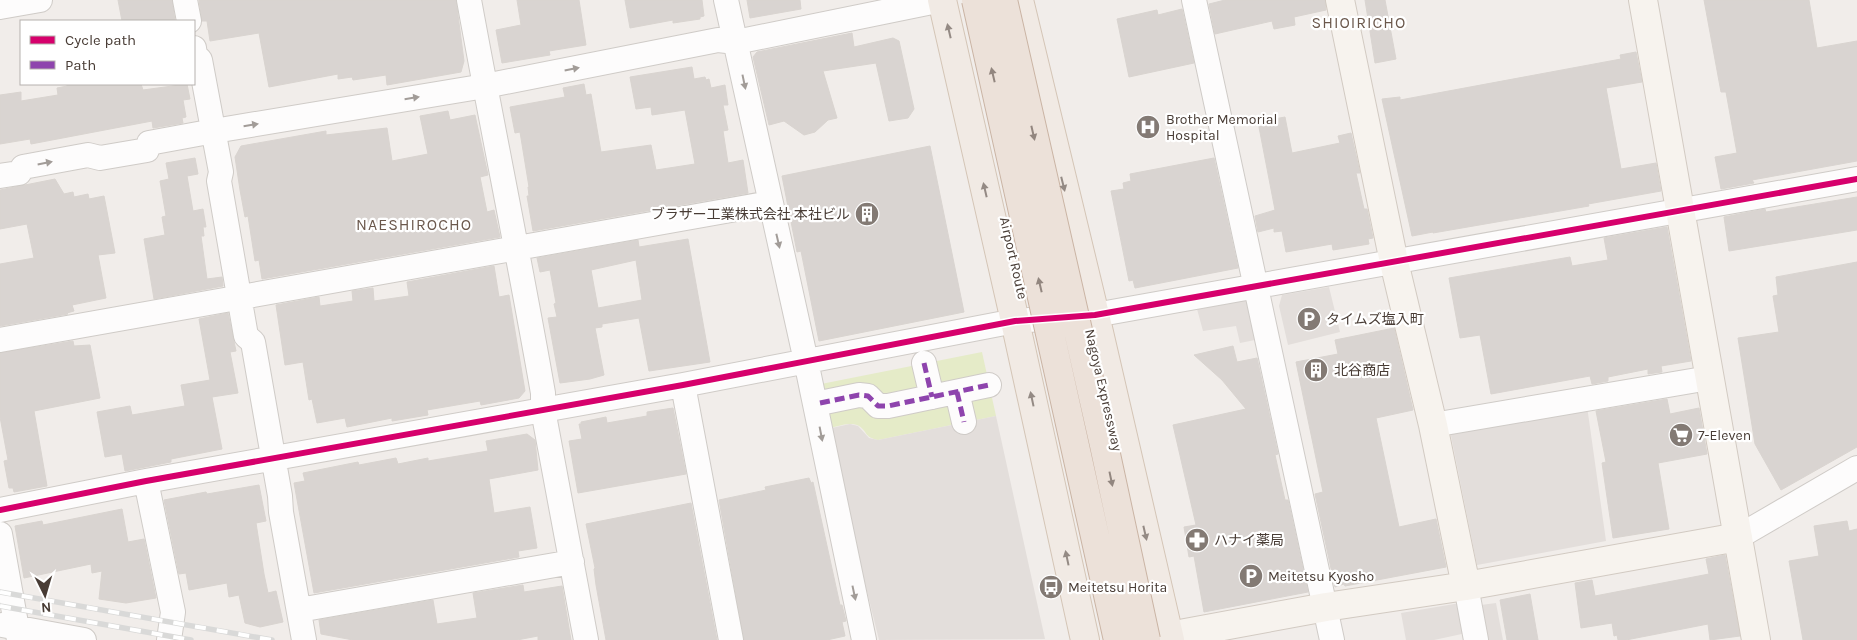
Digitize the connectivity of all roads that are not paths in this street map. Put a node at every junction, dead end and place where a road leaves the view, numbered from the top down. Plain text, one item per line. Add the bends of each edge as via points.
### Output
1 (40, 0) edge
2 (185, 0) edge
3 (470, 0) edge
4 (726, 0) edge
5 (942, 0) edge
6 (976, 0) edge
7 (1003, 0) edge
8 (1019, 0) edge
9 (1194, 0) edge
10 (1340, 0) edge
11 (1643, 0) edge
12 (0, 7) edge
13 (189, 20) edge
14 (736, 42) junction
15 (195, 55) edge
16 (485, 86) junction
17 (214, 131) junction
18 (0, 176) edge
19 (1857, 179) edge
20 (770, 203) junction
21 (1680, 210) junction
22 (517, 248) junction
23 (1394, 262) junction
24 (1255, 286) junction
25 (238, 297) junction
26 (1095, 315) junction
27 (1015, 321) junction
28 (0, 340) edge
29 (806, 361) junction
30 (924, 363) dead end
31 (1709, 378) junction
32 (683, 385) junction
33 (989, 385) dead end
34 (957, 392) junction
35 (932, 397) junction
36 (820, 403) dead end
37 (543, 410) junction
38 (964, 422) dead end
39 (1433, 425) junction
40 (273, 458) junction
41 (1857, 468) edge
42 (146, 481) junction
43 (0, 510) edge
44 (0, 534) edge
45 (1738, 537) junction
46 (572, 562) junction
47 (1466, 586) junction
48 (1326, 608) junction
49 (299, 610) junction
50 (12, 631) edge
51 (1162, 638) edge
52 (84, 640) edge
53 (169, 640) edge
54 (304, 640) edge
55 (586, 640) edge
56 (731, 640) edge
57 (864, 640) edge
58 (1085, 640) edge
59 (1118, 640) edge
60 (1332, 640) edge
61 (1476, 640) edge
62 (1756, 640) edge

1 - 12 street
2 - 13 street
3 - 16 street
4 - 14 street
5 - 14 street
27 -> 5 main road, Airport Route
59 -> 6 highway, bridge
7 -> 51 highway, Nagoya Expressway, bridge via 1102,435
8 -> 26 main road
9 - 24 street
10 - 23 street
11 - 21 street
16 -> 14 street via 718,40
14 -> 20 street
15 - 17 street via 200,60
17 -> 16 street
16 - 22 street
18 -> 17 street via 19,173 23,167 88,155 100,158 147,150 149,143
17 - 25 street
19 - 21 street
20 - 22 street
20 -> 29 street
21 - 23 street
21 - 31 street
22 - 25 street
22 - 37 street via 543,393
23 - 24 street
23 - 39 street
24 - 26 street
24 - 48 street
25 - 28 street
25 - 40 street via 246,336 252,342
26 - 27 street
26 -> 51 main road
27 - 29 street
58 -> 27 main road, Airport Route
29 - 32 street
29 -> 57 street
30 - 35 street
31 - 39 street
31 - 45 street
32 - 37 street
32 - 56 street
33 - 34 street
34 - 35 street
34 - 38 street
35 - 36 street via 888,406 878,406 868,396 859,395
37 - 40 street
37 - 46 street
39 - 47 street
40 - 42 street
40 - 49 street
41 - 45 street
42 - 43 street
42 - 53 street via 173,612
44 - 50 street
45 - 47 street
45 - 62 street
46 - 49 street
46 - 55 street
47 - 48 street
47 - 61 street
48 - 51 street
48 - 60 street
49 - 54 street
50 - 52 street

